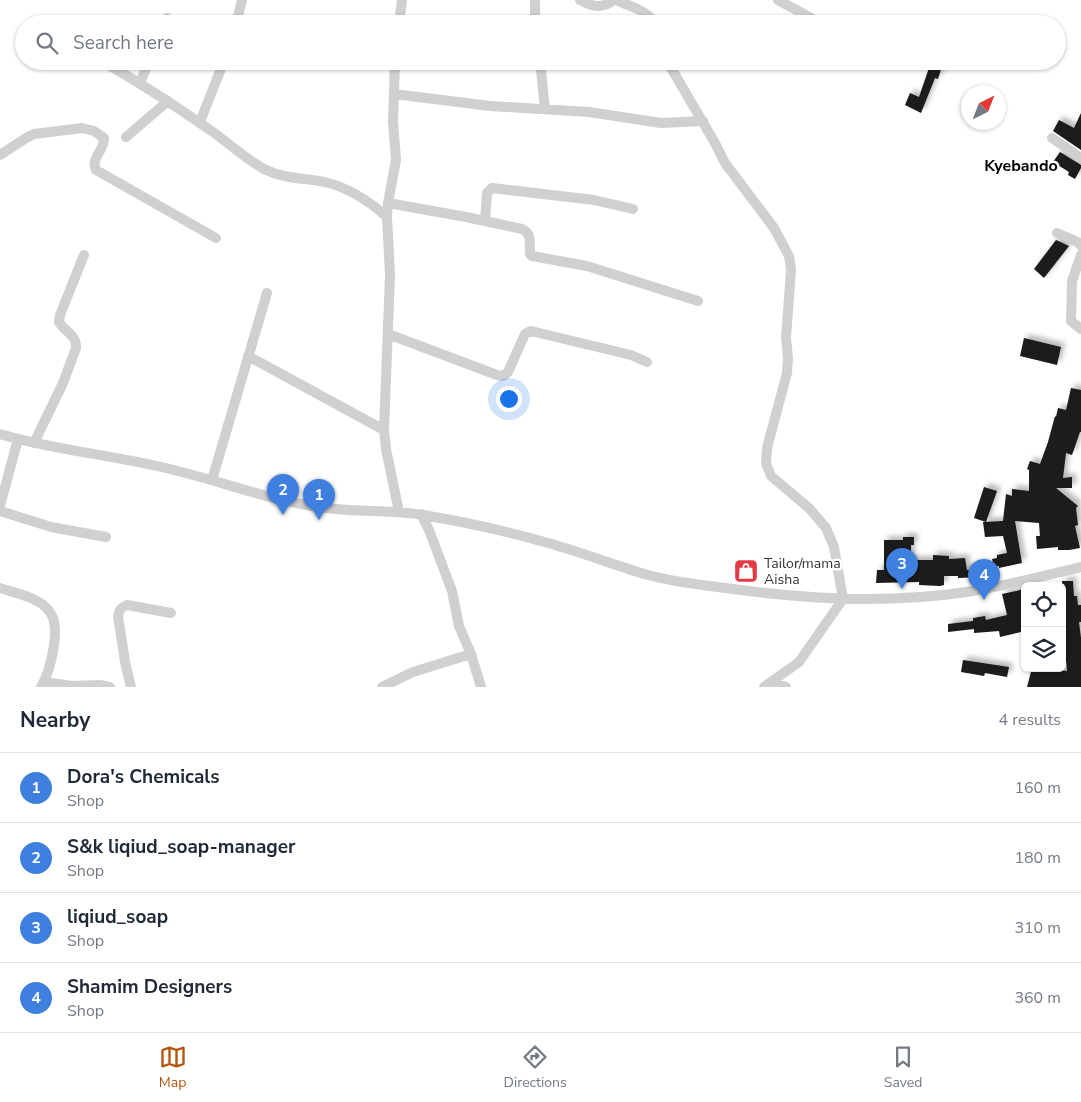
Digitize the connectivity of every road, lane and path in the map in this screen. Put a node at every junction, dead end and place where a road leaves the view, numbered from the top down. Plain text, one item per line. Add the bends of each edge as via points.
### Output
1 (242, 0) edge
2 (402, 0) edge
3 (535, 0) edge
4 (580, 0) edge
5 (616, 0) edge
6 (778, 0) edge
7 (238, 15) edge
8 (400, 15) edge
9 (535, 15) edge
10 (649, 15) edge
11 (806, 15) edge
12 (117, 70) edge
13 (145, 70) edge
14 (220, 70) edge
15 (395, 70) edge
16 (541, 70) edge
17 (672, 70) edge
18 (140, 83) junction
19 (394, 94) junction
20 (168, 101) junction
21 (545, 109) junction
22 (703, 121) junction
23 (200, 122) junction
24 (126, 137) dead end
25 (1052, 138) dead end
26 (0, 155) edge
27 (1081, 158) edge
28 (388, 203) junction
29 (633, 209) dead end
30 (388, 217) junction
31 (485, 221) junction
32 (1057, 234) dead end
33 (216, 238) dead end
34 (1081, 246) edge
35 (84, 254) dead end
36 (1081, 255) edge
37 (267, 293) dead end
38 (698, 302) dead end
39 (1081, 328) edge
40 (388, 334) junction
41 (248, 356) junction
42 (647, 362) dead end
43 (384, 430) junction
44 (0, 434) edge
45 (18, 440) junction
46 (34, 444) junction
47 (212, 480) junction
48 (0, 506) edge
49 (0, 511) edge
50 (399, 512) junction
51 (421, 514) junction
52 (106, 537) dead end
53 (1081, 567) edge
54 (0, 588) edge
55 (843, 599) junction
56 (171, 613) dead end
57 (471, 654) junction
58 (768, 684) edge
59 (43, 685) edge
60 (110, 687) edge
61 (131, 687) edge
62 (382, 687) edge
63 (481, 687) edge
64 (786, 687) edge

1 - 7 street
2 - 8 street
3 - 9 street
4 - 5 street via 600,7
5 - 10 street
6 - 11 street
12 - 18 street
13 - 18 street
14 - 23 street
15 - 19 street
16 - 21 street
17 - 22 street
18 - 20 street
19 - 21 street
19 - 28 street via 396,160
20 - 23 street
20 - 24 street
21 - 22 street via 661,123
22 - 55 street via 724,163 774,228 789,256 787,373 766,463 771,476 809,508 826,528 834,547
23 - 30 street via 267,170 345,188
25 - 27 street
26 - 33 street via 34,134 76,128 94,130 105,143 94,161 96,170
28 - 30 street
28 - 31 street
29 - 31 street via 594,200 492,188 487,193
30 - 40 street
31 - 38 street via 527,231 532,256 586,266
32 - 34 street
35 - 46 street via 59,322 74,337 76,348 64,383
36 - 39 street via 1072,281 1071,321
37 - 41 street
40 - 42 street via 503,376 508,372 525,334 531,332 631,355
40 - 43 street
41 - 43 street
41 - 47 street
43 - 50 street
44 - 45 street
45 - 46 street
45 - 48 street
46 - 47 street via 139,462
47 - 50 street via 312,506
49 - 52 street via 51,527
50 - 51 street
51 - 55 street via 546,542 650,575 783,596
51 - 57 street via 452,590 459,626
53 - 55 street via 966,592
54 - 59 street via 37,600 53,617 52,654
55 - 58 street via 799,662
56 - 61 street via 127,605 119,611
57 - 62 street via 413,672
57 - 63 street
58 - 64 street
59 - 60 street

